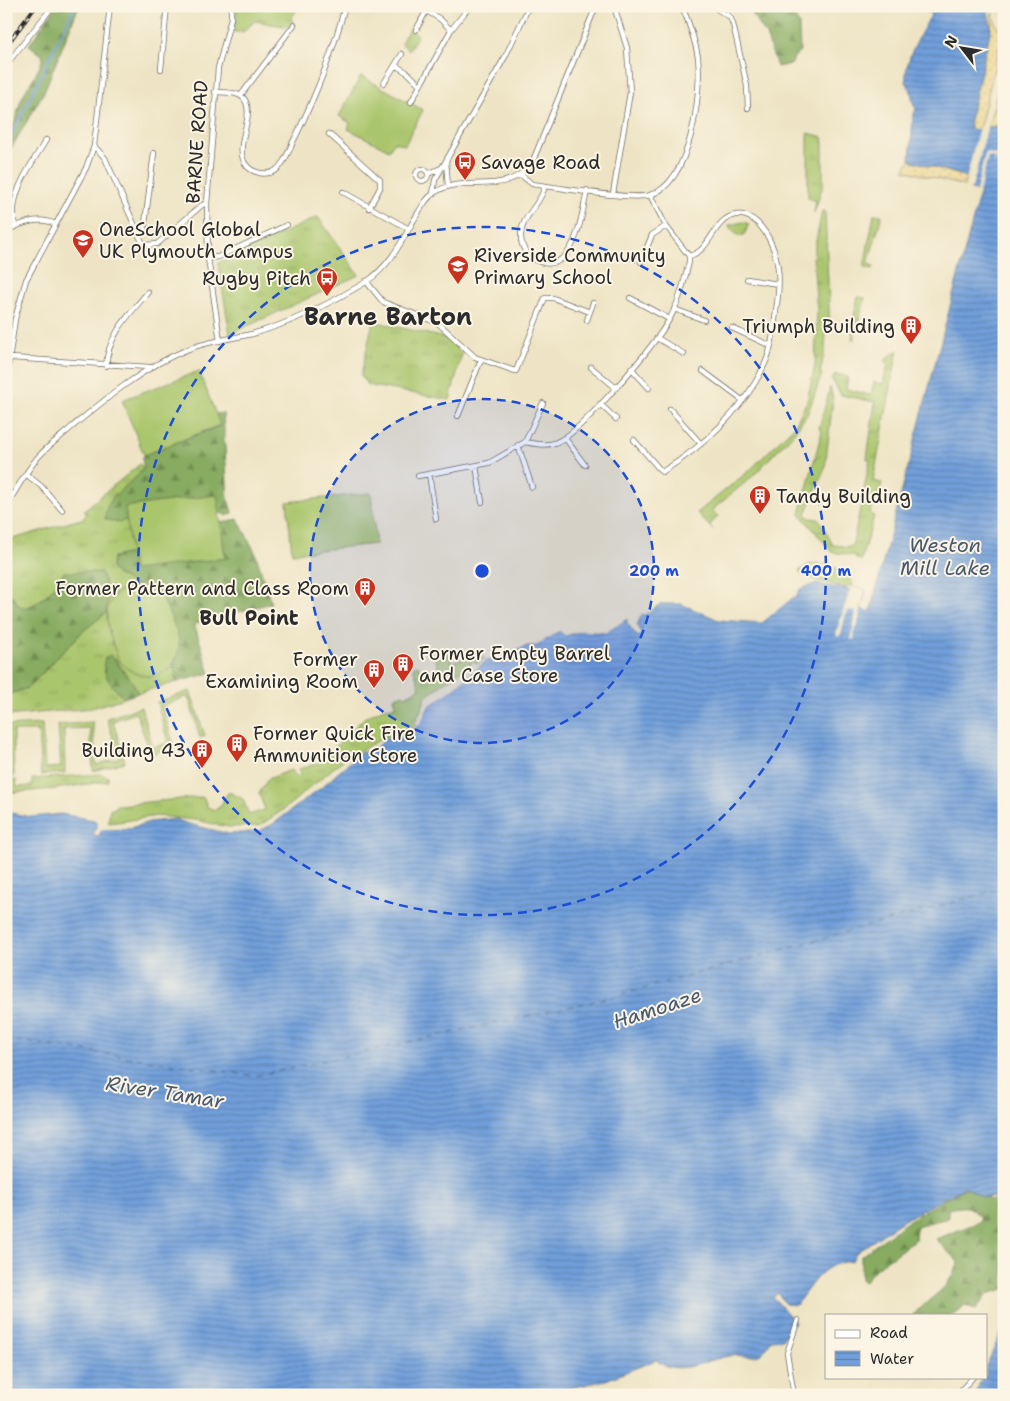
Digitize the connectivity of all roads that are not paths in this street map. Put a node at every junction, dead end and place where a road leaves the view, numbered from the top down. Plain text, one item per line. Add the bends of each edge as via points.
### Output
1 (53, 6) edge
2 (110, 6) edge
3 (167, 6) edge
4 (231, 6) edge
5 (345, 6) edge
6 (470, 6) edge
7 (529, 6) edge
8 (596, 6) edge
9 (614, 6) edge
10 (682, 6) edge
11 (712, 6) edge
12 (428, 9) edge
13 (294, 26) dead end
14 (416, 30) dead end
15 (451, 30) junction
16 (402, 54) dead end
17 (6, 65) edge
18 (395, 65) junction
19 (161, 69) dead end
20 (384, 83) dead end
21 (420, 85) junction
22 (216, 92) junction
23 (241, 95) junction
24 (411, 102) dead end
25 (748, 108) dead end
26 (329, 134) dead end
27 (46, 140) dead end
28 (94, 146) junction
29 (154, 153) dead end
30 (446, 161) junction
31 (441, 168) junction
32 (428, 174) dead end
33 (521, 175) junction
34 (448, 186) junction
35 (545, 186) junction
36 (587, 190) junction
37 (342, 192) dead end
38 (432, 194) junction
39 (613, 194) junction
40 (650, 195) junction
41 (207, 203) junction
42 (369, 208) junction
43 (55, 224) junction
44 (287, 224) dead end
45 (15, 226) junction
46 (666, 226) junction
47 (409, 229) junction
48 (6, 231) edge
49 (140, 235) junction
50 (689, 256) junction
51 (208, 258) junction
52 (641, 262) dead end
53 (747, 279) dead end
54 (366, 281) junction
55 (778, 284) junction
56 (148, 292) dead end
57 (630, 298) dead end
58 (593, 303) dead end
59 (674, 309) junction
60 (590, 312) junction
61 (669, 319) junction
62 (587, 320) dead end
63 (704, 320) dead end
64 (732, 328) dead end
65 (657, 338) junction
66 (220, 340) junction
67 (771, 346) junction
68 (684, 354) dead end
69 (11, 358) junction
70 (482, 360) junction
71 (106, 366) junction
72 (150, 367) junction
73 (592, 367) dead end
74 (631, 368) junction
75 (704, 371) dead end
76 (6, 381) edge
77 (615, 387) junction
78 (649, 388) dead end
79 (742, 400) junction
80 (543, 403) dead end
81 (600, 404) junction
82 (462, 405) junction
83 (469, 409) dead end
84 (670, 409) dead end
85 (458, 416) dead end
86 (616, 419) dead end
87 (565, 438) junction
88 (634, 440) dead end
89 (525, 442) junction
90 (701, 444) junction
91 (518, 445) junction
92 (585, 465) dead end
93 (476, 466) junction
94 (429, 474) junction
95 (27, 475) junction
96 (418, 476) dead end
97 (532, 487) dead end
98 (482, 502) dead end
99 (6, 507) edge
100 (62, 510) dead end
101 (436, 519) dead end
102 (798, 1320) dead end
103 (972, 1378) edge
104 (794, 1395) edge
105 (957, 1395) edge

1 - 17 street
2 - 28 street
3 - 19 street
4 - 22 street, BARNE ROAD
5 - 23 street via 332,54 316,95 280,165 270,173 252,171 244,162 242,151 248,109
6 - 15 street
7 - 30 street via 505,57
8 - 33 street via 532,163
9 - 39 street via 627,48 630,92
10 - 40 street via 698,56 695,120 675,172 661,190
11 - 25 street via 730,17 733,24 747,86
12 - 14 street
12 - 15 street
13 - 23 street
15 - 21 street
16 - 18 street
18 - 20 street
18 - 21 street
21 - 24 street
22 - 23 street
22 - 41 street, BARNE ROAD
26 - 42 street via 380,180 380,188
27 - 45 street via 16,195 12,214
28 - 43 street via 86,168
28 - 49 street via 104,158
29 - 49 street via 144,231
30 - 31 street
30 - 34 street
31 - 32 street
31 - 38 street
33 - 34 street via 496,184
33 - 35 street via 527,182
34 - 38 street
35 - 36 street
35 - 36 street via 523,223 520,238 527,254 549,263 562,258 572,248
36 - 39 street
37 - 42 street
38 - 47 street
39 - 40 street
40 - 46 street
41 - 49 street via 157,244 146,245
41 - 51 street, BARNE ROAD
42 - 47 street
43 - 45 street via 36,220
43 - 69 street via 19,300
44 - 51 street via 218,257
45 - 48 street
46 - 50 street
46 - 52 street via 652,235
47 - 54 street via 392,257
50 - 55 street via 696,255 705,247 726,219 737,215 755,220 775,251 779,266
50 - 59 street
51 - 66 street, BARNE ROAD
53 - 55 street
54 - 66 street via 285,322
54 - 70 street via 383,302 438,323 465,350
55 - 67 street
56 - 71 street via 113,338
57 - 61 street
58 - 60 street
59 - 61 street
59 - 63 street
60 - 62 street
60 - 70 street via 547,297 516,371
61 - 65 street
64 - 67 street
65 - 68 street
65 - 74 street
66 - 72 street via 187,350
67 - 79 street via 766,361
69 - 71 street
69 - 76 street
70 - 82 street
71 - 72 street
72 - 95 street via 106,398 58,439 39,456
73 - 77 street
74 - 77 street
74 - 78 street
75 - 79 street
77 - 81 street
79 - 90 street
80 - 89 street
81 - 86 street
81 - 87 street
82 - 83 street
82 - 85 street
84 - 90 street
87 - 89 street via 551,444
87 - 92 street
88 - 90 street via 662,472
89 - 91 street
91 - 93 street via 498,459
91 - 97 street
93 - 94 street
93 - 98 street
94 - 96 street
94 - 101 street
95 - 99 street
95 - 100 street
102 - 104 street via 787,1352
103 - 105 street

